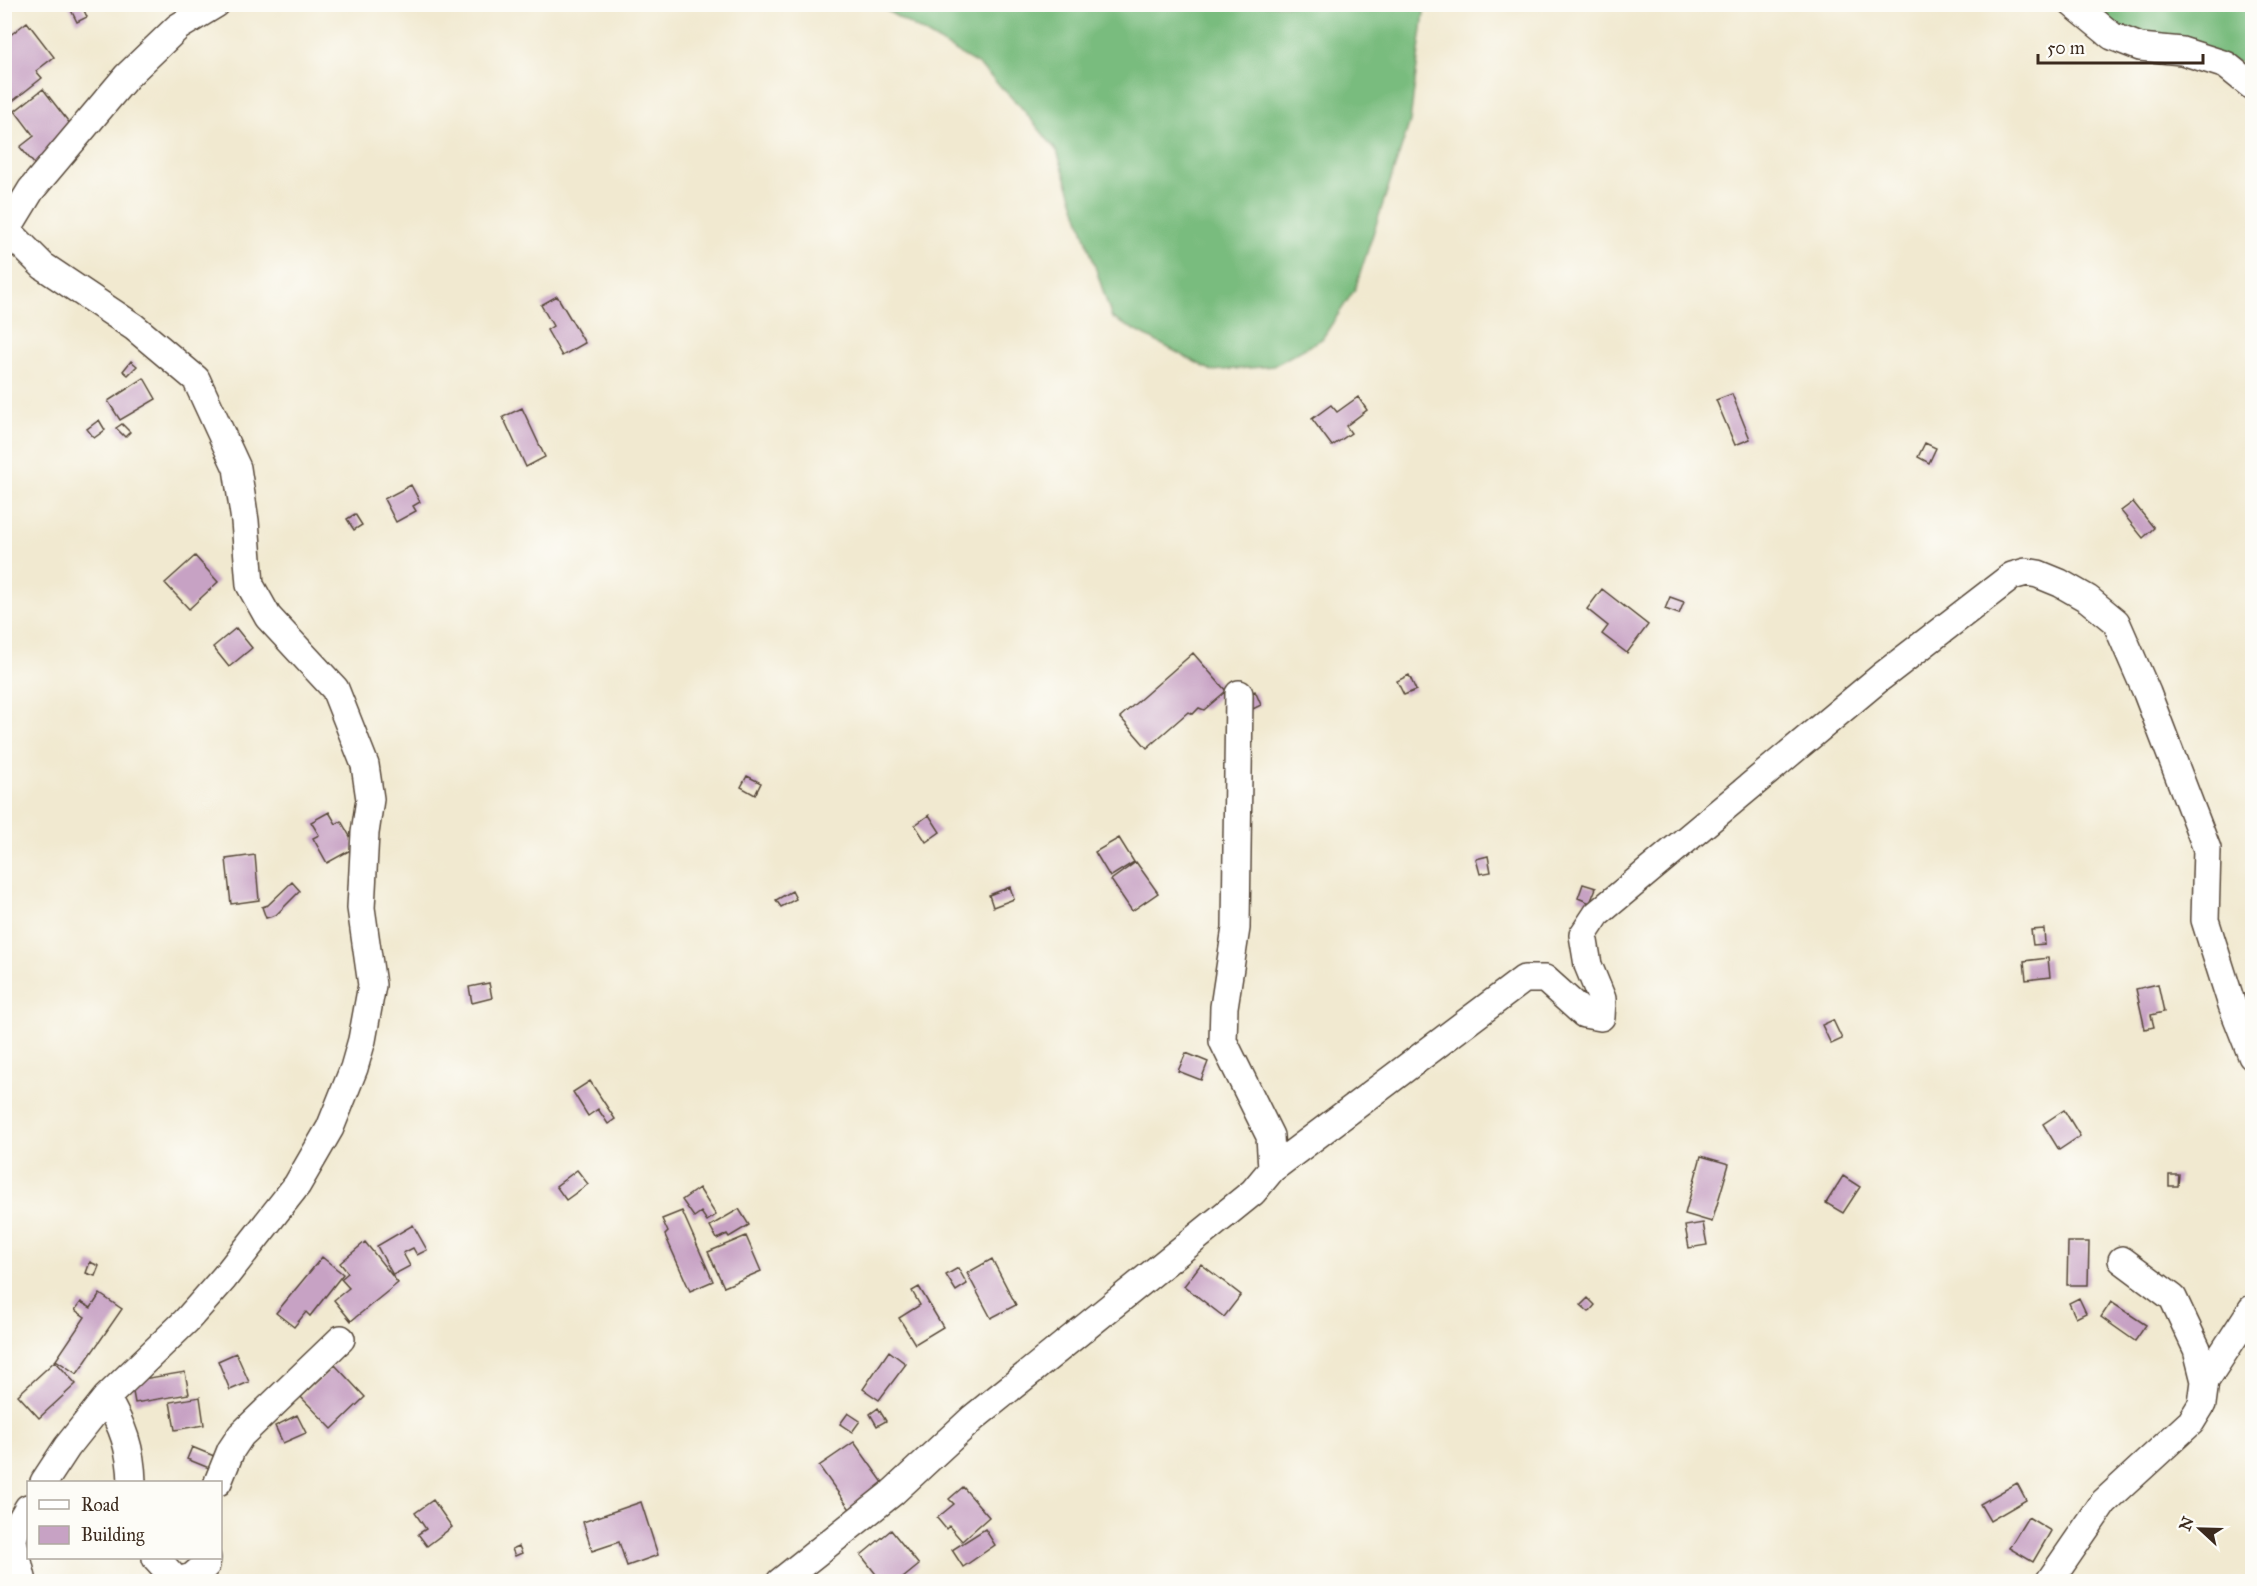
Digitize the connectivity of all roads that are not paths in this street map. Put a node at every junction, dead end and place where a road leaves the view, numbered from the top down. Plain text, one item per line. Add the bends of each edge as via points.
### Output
1 (216, 4) edge
2 (2073, 4) edge
3 (2253, 86) edge
4 (5, 229) edge
5 (1239, 694) dead end
6 (2253, 1056) edge
7 (1272, 1169) junction
8 (2122, 1260) dead end
9 (2253, 1309) edge
10 (341, 1339) dead end
11 (2205, 1381) junction
12 (106, 1398) junction
13 (45, 1481) edge
14 (132, 1481) edge
15 (218, 1481) edge
16 (27, 1510) edge
17 (9, 1553) edge
18 (158, 1559) edge
19 (207, 1559) edge
20 (23, 1581) edge
21 (780, 1581) edge
22 (2049, 1581) edge

1 - 4 street via 178,27 127,76 31,190
2 - 3 street via 2112,36 2140,48 2182,51 2226,65
4 - 12 street via 44,266 134,327 196,379 237,468 250,585 268,616 334,689 365,765 370,799 362,908 372,985 360,1050 330,1128 297,1185 224,1278 186,1321
5 - 7 street via 1237,906 1223,1041 1270,1136
6 - 7 street via 2205,920 2206,849 2116,622 2060,583 2026,572 2012,576 1881,677 1597,914 1583,935 1588,965 1602,999 1601,1017 1584,1014 1545,979 1524,979
7 - 21 street via 1253,1192 973,1418 892,1494
8 - 11 street via 2173,1298 2197,1349
9 - 11 street
10 - 15 street via 241,1435
11 - 22 street via 2202,1404 2191,1422 2104,1502
12 - 13 street
12 - 14 street via 123,1426 131,1456
16 - 17 street
17 - 20 street
18 - 19 street via 177,1581 192,1577 206,1566

